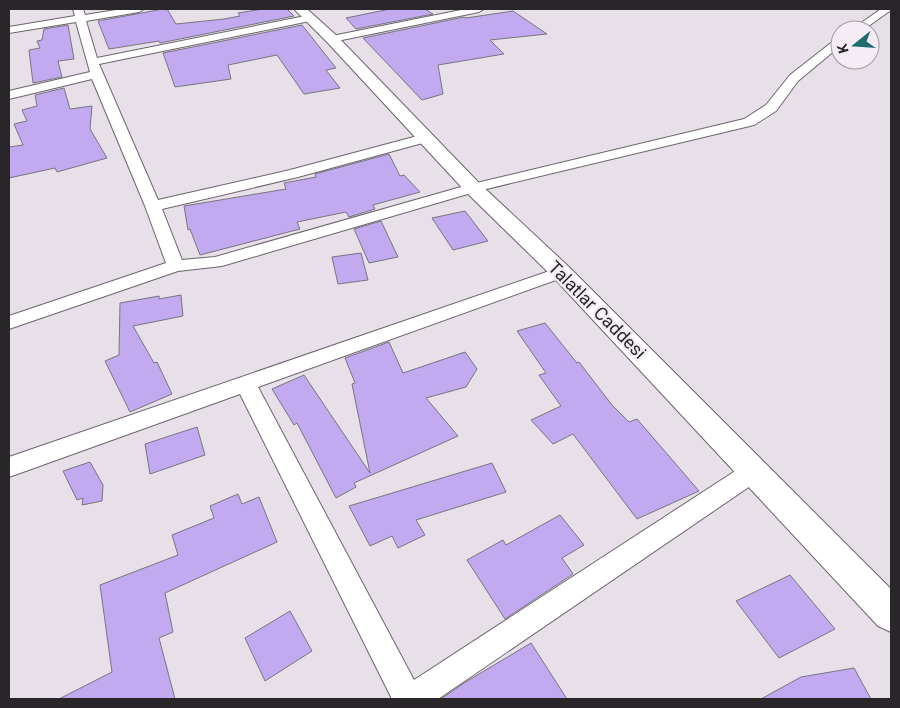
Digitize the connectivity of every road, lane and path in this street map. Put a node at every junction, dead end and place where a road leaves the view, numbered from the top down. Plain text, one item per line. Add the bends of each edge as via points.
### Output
1 (139, 9) edge
2 (479, 9) edge
3 (886, 9) edge
4 (305, 13) edge
5 (80, 14) edge
6 (870, 20) edge
7 (9, 30) edge
8 (332, 39) junction
9 (830, 50) edge
10 (95, 68) junction
11 (9, 95) edge
12 (425, 138) junction
13 (473, 188) junction
14 (153, 206) junction
15 (176, 266) junction
16 (561, 272) junction
17 (9, 323) edge
18 (246, 384) junction
19 (9, 467) edge
20 (754, 471) junction
21 (891, 614) edge
22 (410, 699) edge

1 - 5 street
2 - 8 street
3 - 6 street
4 - 8 street, Talatlar Caddesi
4 - 10 street
5 - 7 street
5 - 10 street
8 - 12 street, Talatlar Caddesi
9 - 13 street via 794,78 771,108 749,122
10 - 11 street
10 - 14 street
12 - 13 street, Talatlar Caddesi
12 - 14 street via 293,174
13 - 15 street via 216,262
13 - 16 street, Talatlar Caddesi
14 - 15 street
15 - 17 street
16 - 18 street
16 - 20 street, Talatlar Caddesi
18 - 19 street
18 - 22 street
20 - 21 street, Talatlar Caddesi
20 - 22 street

